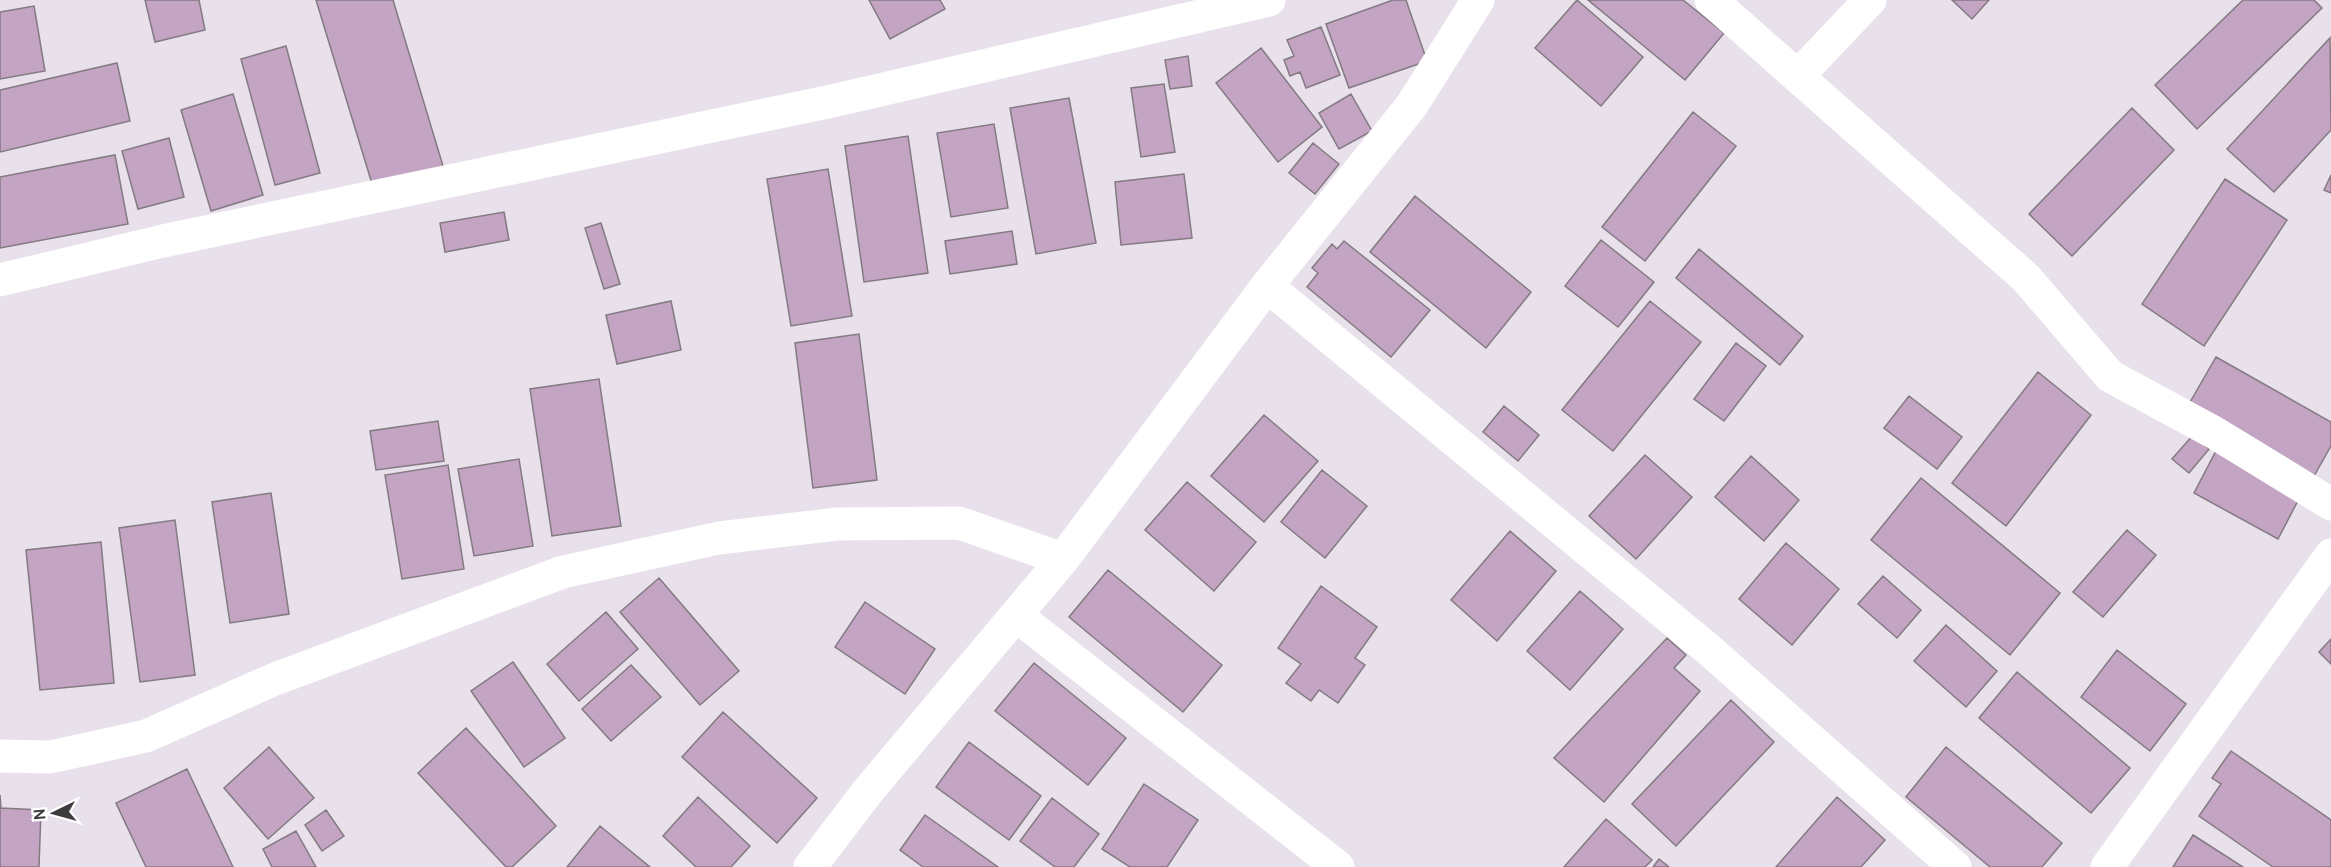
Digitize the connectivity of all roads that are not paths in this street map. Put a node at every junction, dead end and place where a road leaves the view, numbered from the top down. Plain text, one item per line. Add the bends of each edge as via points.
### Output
1 (1269, 0) edge
2 (1478, 0) edge
3 (1711, 0) edge
4 (1870, 0) edge
5 (1798, 76) junction
6 (0, 280) edge
7 (1268, 286) junction
8 (2331, 504) edge
9 (2331, 555) edge
10 (1063, 559) junction
11 (1017, 616) junction
12 (0, 756) edge
13 (810, 867) edge
14 (1338, 867) edge
15 (1955, 867) edge
16 (2107, 867) edge

1 - 6 street via 844,99 163,241
2 - 7 street via 1412,105
3 - 5 street
4 - 5 street
5 - 8 street via 2026,278 2110,376 2215,433
7 - 10 street
7 - 15 street via 1708,650
9 - 16 street
10 - 11 street
10 - 12 street via 958,523 837,524 719,538 564,572 275,679 146,735 50,757
11 - 13 street via 868,791
11 - 14 street

